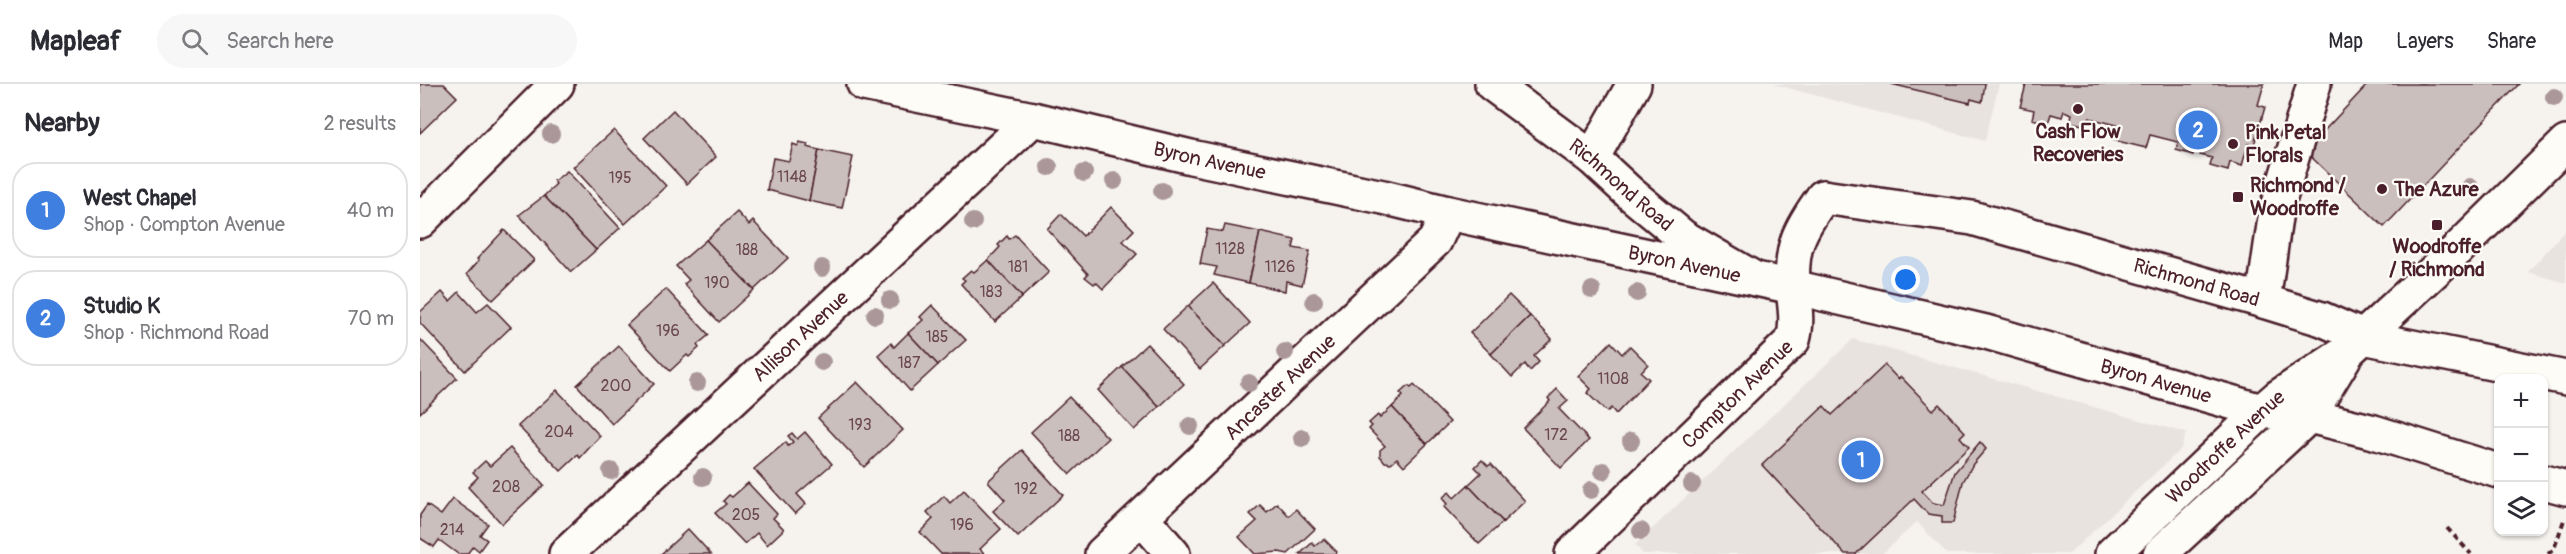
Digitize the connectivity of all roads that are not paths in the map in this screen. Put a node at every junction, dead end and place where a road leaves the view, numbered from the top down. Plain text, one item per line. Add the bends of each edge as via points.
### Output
1 (557, 84) edge
2 (864, 84) edge
3 (1492, 84) edge
4 (1634, 84) edge
5 (2314, 84) edge
6 (1033, 119) junction
7 (2566, 143) edge
8 (1592, 158) junction
9 (1823, 197) joint
10 (1448, 213) junction
11 (420, 221) edge
12 (1755, 279) junction
13 (1793, 287) junction
14 (2263, 301) junction
15 (2355, 344) junction
16 (2566, 378) edge
17 (2270, 404) junction
18 (2309, 416) junction
19 (2494, 469) edge
20 (2548, 483) edge
21 (2566, 488) edge
22 (1142, 518) junction
23 (566, 554) edge
24 (1102, 554) edge
25 (1173, 554) edge
26 (1572, 554) edge
27 (2112, 554) edge
28 (2160, 554) edge

1 - 11 street
2 - 6 street, Byron Avenue
3 - 8 street, Richmond Road
4 - 8 street
5 - 14 street via 2276,211
6 - 10 street, Byron Avenue
6 - 23 street, Allison Avenue
7 - 15 street, Woodroffe Avenue
8 - 12 street, Richmond Road via 1683,237
9 - 13 street, Compton Avenue via 1802,227 1794,250
9 - 14 street, Richmond Road via 1972,218
10 - 12 street, Byron Avenue
10 - 22 street, Ancaster Avenue via 1435,241
12 - 13 street, Byron Avenue
13 - 17 street, Byron Avenue
13 - 26 street, Compton Avenue via 1798,323 1793,340
14 - 15 street, Richmond Road via 2322,320
15 - 16 street, Richmond Road
15 - 17 street, Woodroffe Avenue
15 - 18 street, Woodroffe Avenue
17 - 18 street, Byron Avenue
17 - 27 street, Woodroffe Avenue
18 - 19 street, Byron Avenue
18 - 28 street, Woodroffe Avenue
20 - 21 street
22 - 24 street, Ancaster Avenue
22 - 25 street

